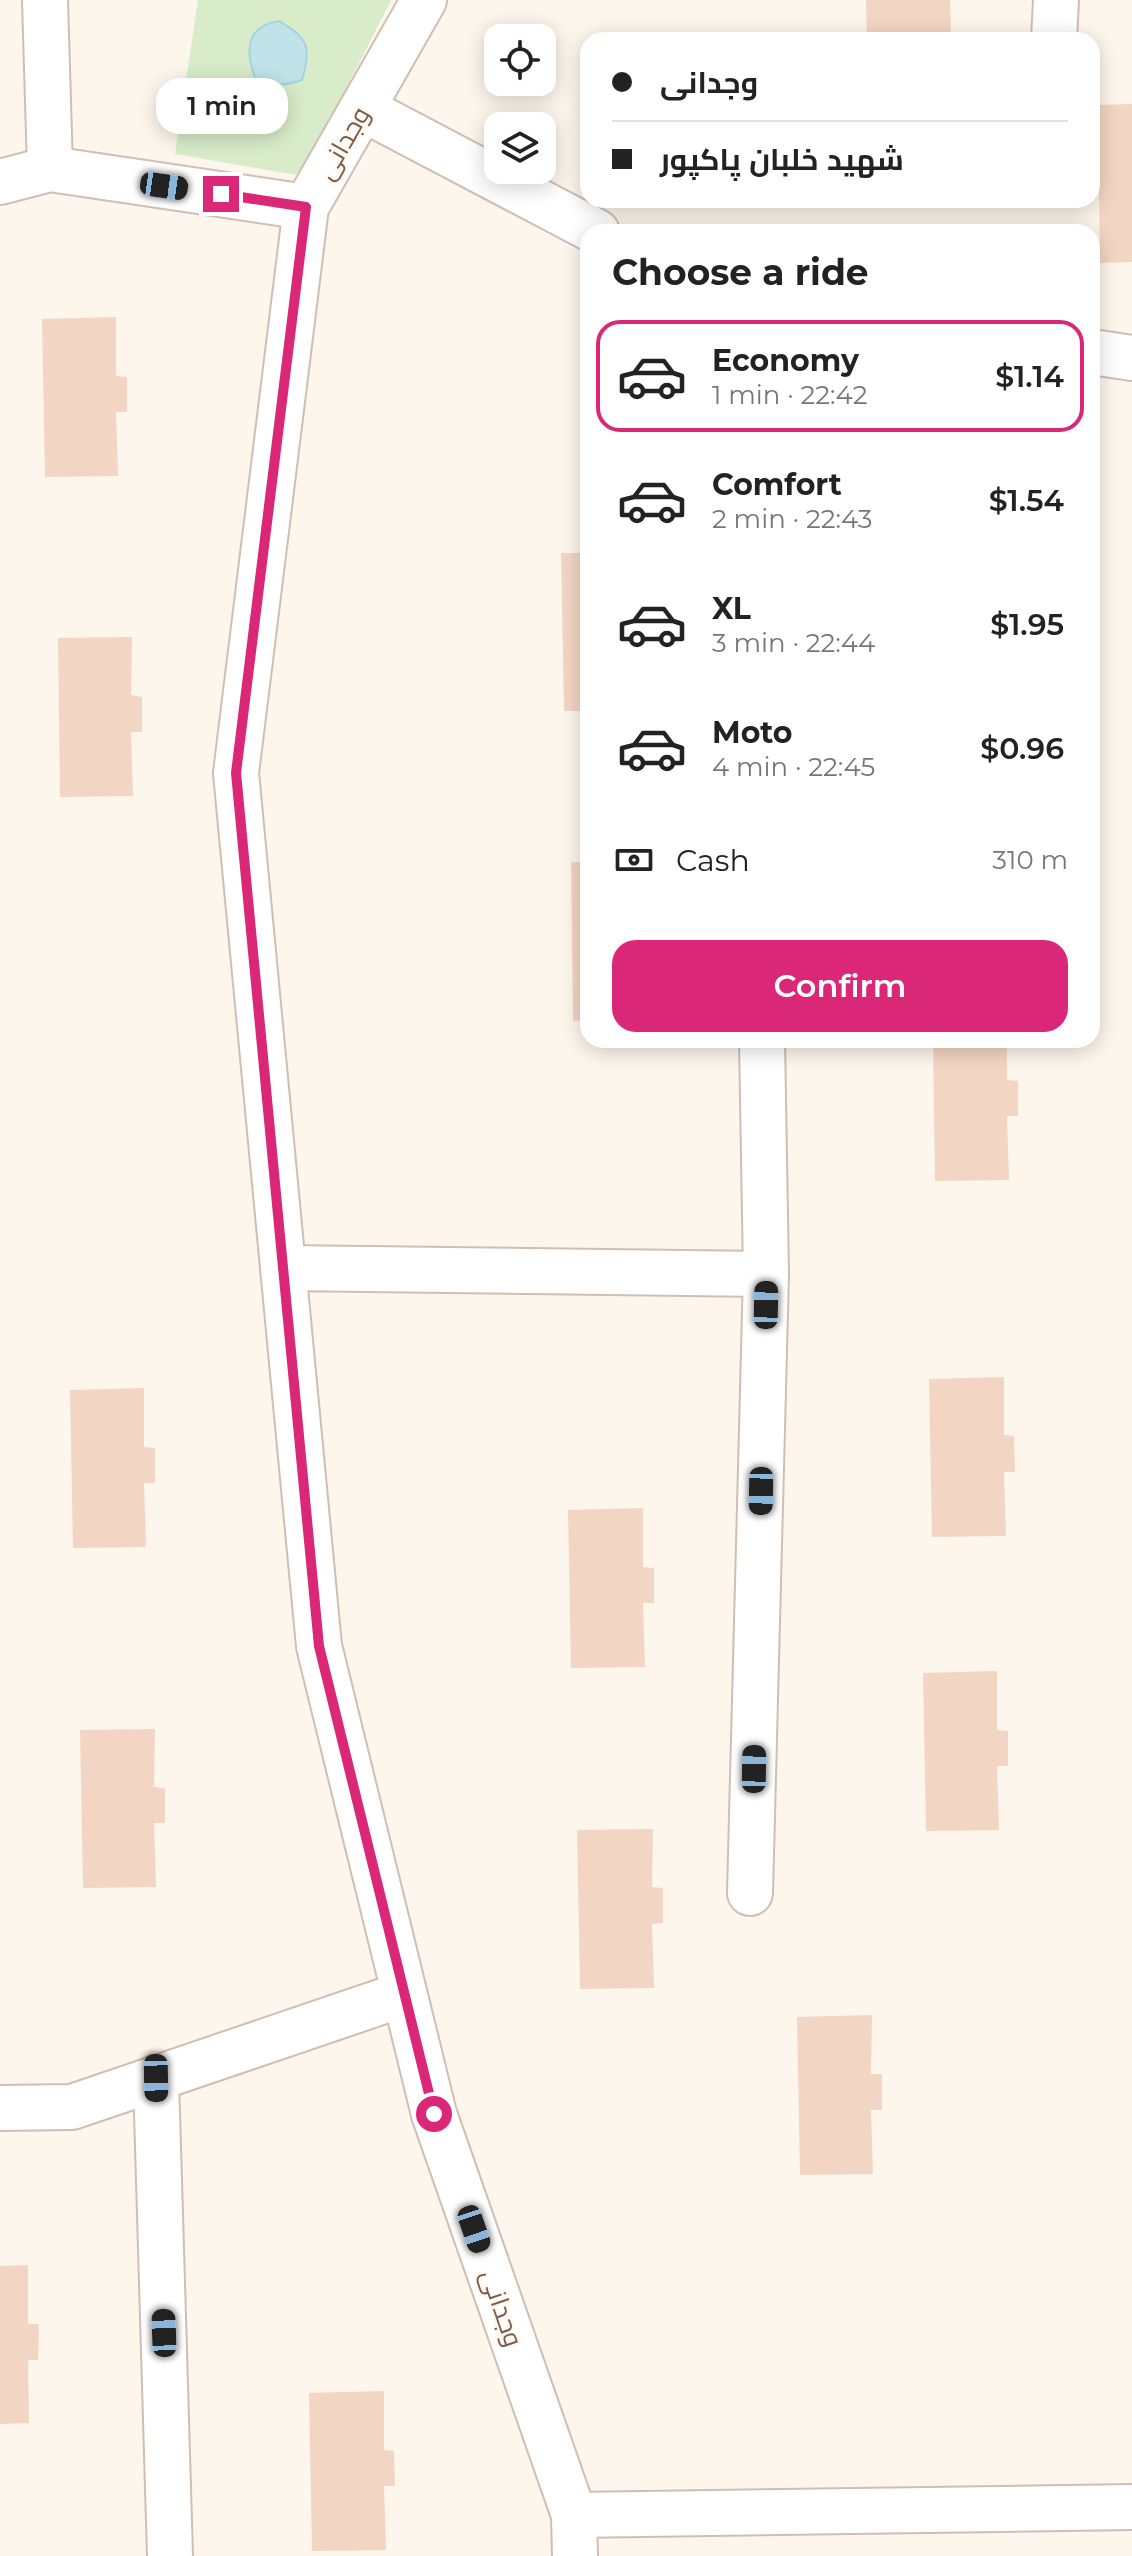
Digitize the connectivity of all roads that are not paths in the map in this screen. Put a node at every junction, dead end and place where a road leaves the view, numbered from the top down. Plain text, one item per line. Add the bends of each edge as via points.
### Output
1 (45, 0) edge
2 (424, 0) edge
3 (1056, 0) edge
4 (1054, 32) edge
5 (363, 109) junction
6 (50, 169) junction
7 (0, 182) edge
8 (306, 207) junction
9 (582, 224) edge
10 (1100, 353) edge
11 (1132, 358) edge
12 (762, 1048) edge
13 (283, 1268) junction
14 (766, 1274) junction
15 (750, 1893) dead end
16 (404, 1994) junction
17 (156, 2078) junction
18 (0, 2108) edge
19 (1132, 2507) edge
20 (575, 2535) edge
21 (170, 2556) edge

1 - 6 street
2 - 5 street, وجدانی
3 - 4 street
5 - 8 street, وجدانی
5 - 9 street
6 - 7 street
6 - 8 street
8 - 13 street, وجدانی via 236,773
10 - 11 street
12 - 14 street
13 - 14 street
13 - 16 street, وجدانی via 319,1646
14 - 15 street
16 - 17 street
16 - 20 street, وجدانی via 434,2114
17 - 18 street via 72,2107
17 - 21 street
19 - 20 street

